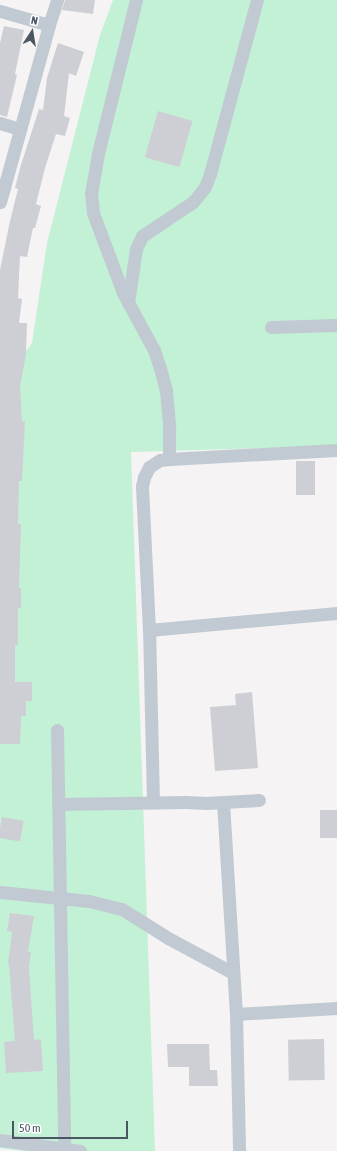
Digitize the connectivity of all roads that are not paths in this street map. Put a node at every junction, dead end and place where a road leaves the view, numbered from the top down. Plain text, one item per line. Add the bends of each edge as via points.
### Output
1 (57, 0) edge
2 (136, 0) edge
3 (257, 0) edge
4 (0, 12) edge
5 (49, 25) junction
6 (0, 123) edge
7 (20, 129) junction
8 (0, 202) edge
9 (128, 303) junction
10 (337, 325) edge
11 (271, 327) dead end
12 (337, 450) edge
13 (169, 459) junction
14 (337, 613) edge
15 (148, 630) junction
16 (57, 730) dead end
17 (259, 800) dead end
18 (153, 802) junction
19 (223, 802) junction
20 (58, 804) junction
21 (0, 892) edge
22 (59, 897) junction
23 (233, 973) junction
24 (337, 1008) edge
25 (236, 1014) junction
26 (0, 1140) edge
27 (64, 1149) junction
28 (80, 1151) edge
29 (239, 1151) edge

1 - 5 street
2 - 9 street via 98,154 91,193 93,213
3 - 9 street via 208,181 193,202 142,236 136,249
4 - 5 street
5 - 7 street
6 - 7 street
7 - 8 street
9 - 13 street via 154,350 166,390
10 - 11 street
12 - 13 street
13 - 15 street via 160,460 149,467 142,486
14 - 15 street
15 - 18 street
16 - 20 street
17 - 19 street
18 - 19 street
18 - 20 street
19 - 23 street
20 - 22 street
21 - 22 street
22 - 23 street via 122,909 168,938
22 - 27 street
23 - 25 street
24 - 25 street
25 - 29 street
26 - 27 street
27 - 28 street

